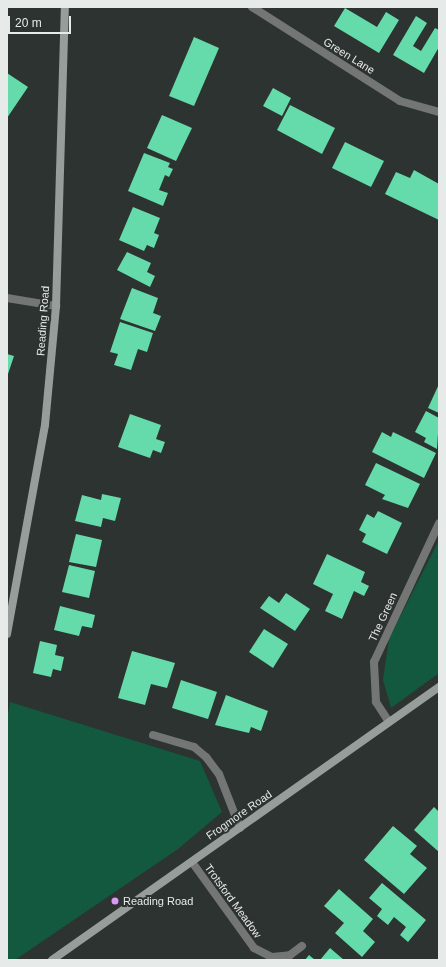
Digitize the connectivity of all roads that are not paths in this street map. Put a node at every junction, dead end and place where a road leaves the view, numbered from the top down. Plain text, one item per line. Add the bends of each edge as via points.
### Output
1 (65, 7) edge
2 (252, 7) edge
3 (439, 112) edge
4 (7, 298) edge
5 (56, 306) junction
6 (439, 523) edge
7 (7, 634) edge
8 (439, 687) edge
9 (389, 722) junction
10 (153, 735) dead end
11 (240, 828) junction
12 (192, 862) junction
13 (302, 946) dead end
14 (52, 960) edge

1 - 5 main road, Reading Road
2 - 3 street, Green Lane via 400,100
4 - 5 street
5 - 7 main road, Reading Road via 45,425
6 - 9 street, The Green via 374,662 376,702
8 - 9 main road, Frogmore Road
9 - 11 main road, Frogmore Road
10 - 11 street via 194,747 206,757 219,774
11 - 12 main road, Frogmore Road
12 - 13 street, Trotsford Meadow via 254,948 272,957 290,955
12 - 14 main road, Frogmore Road

